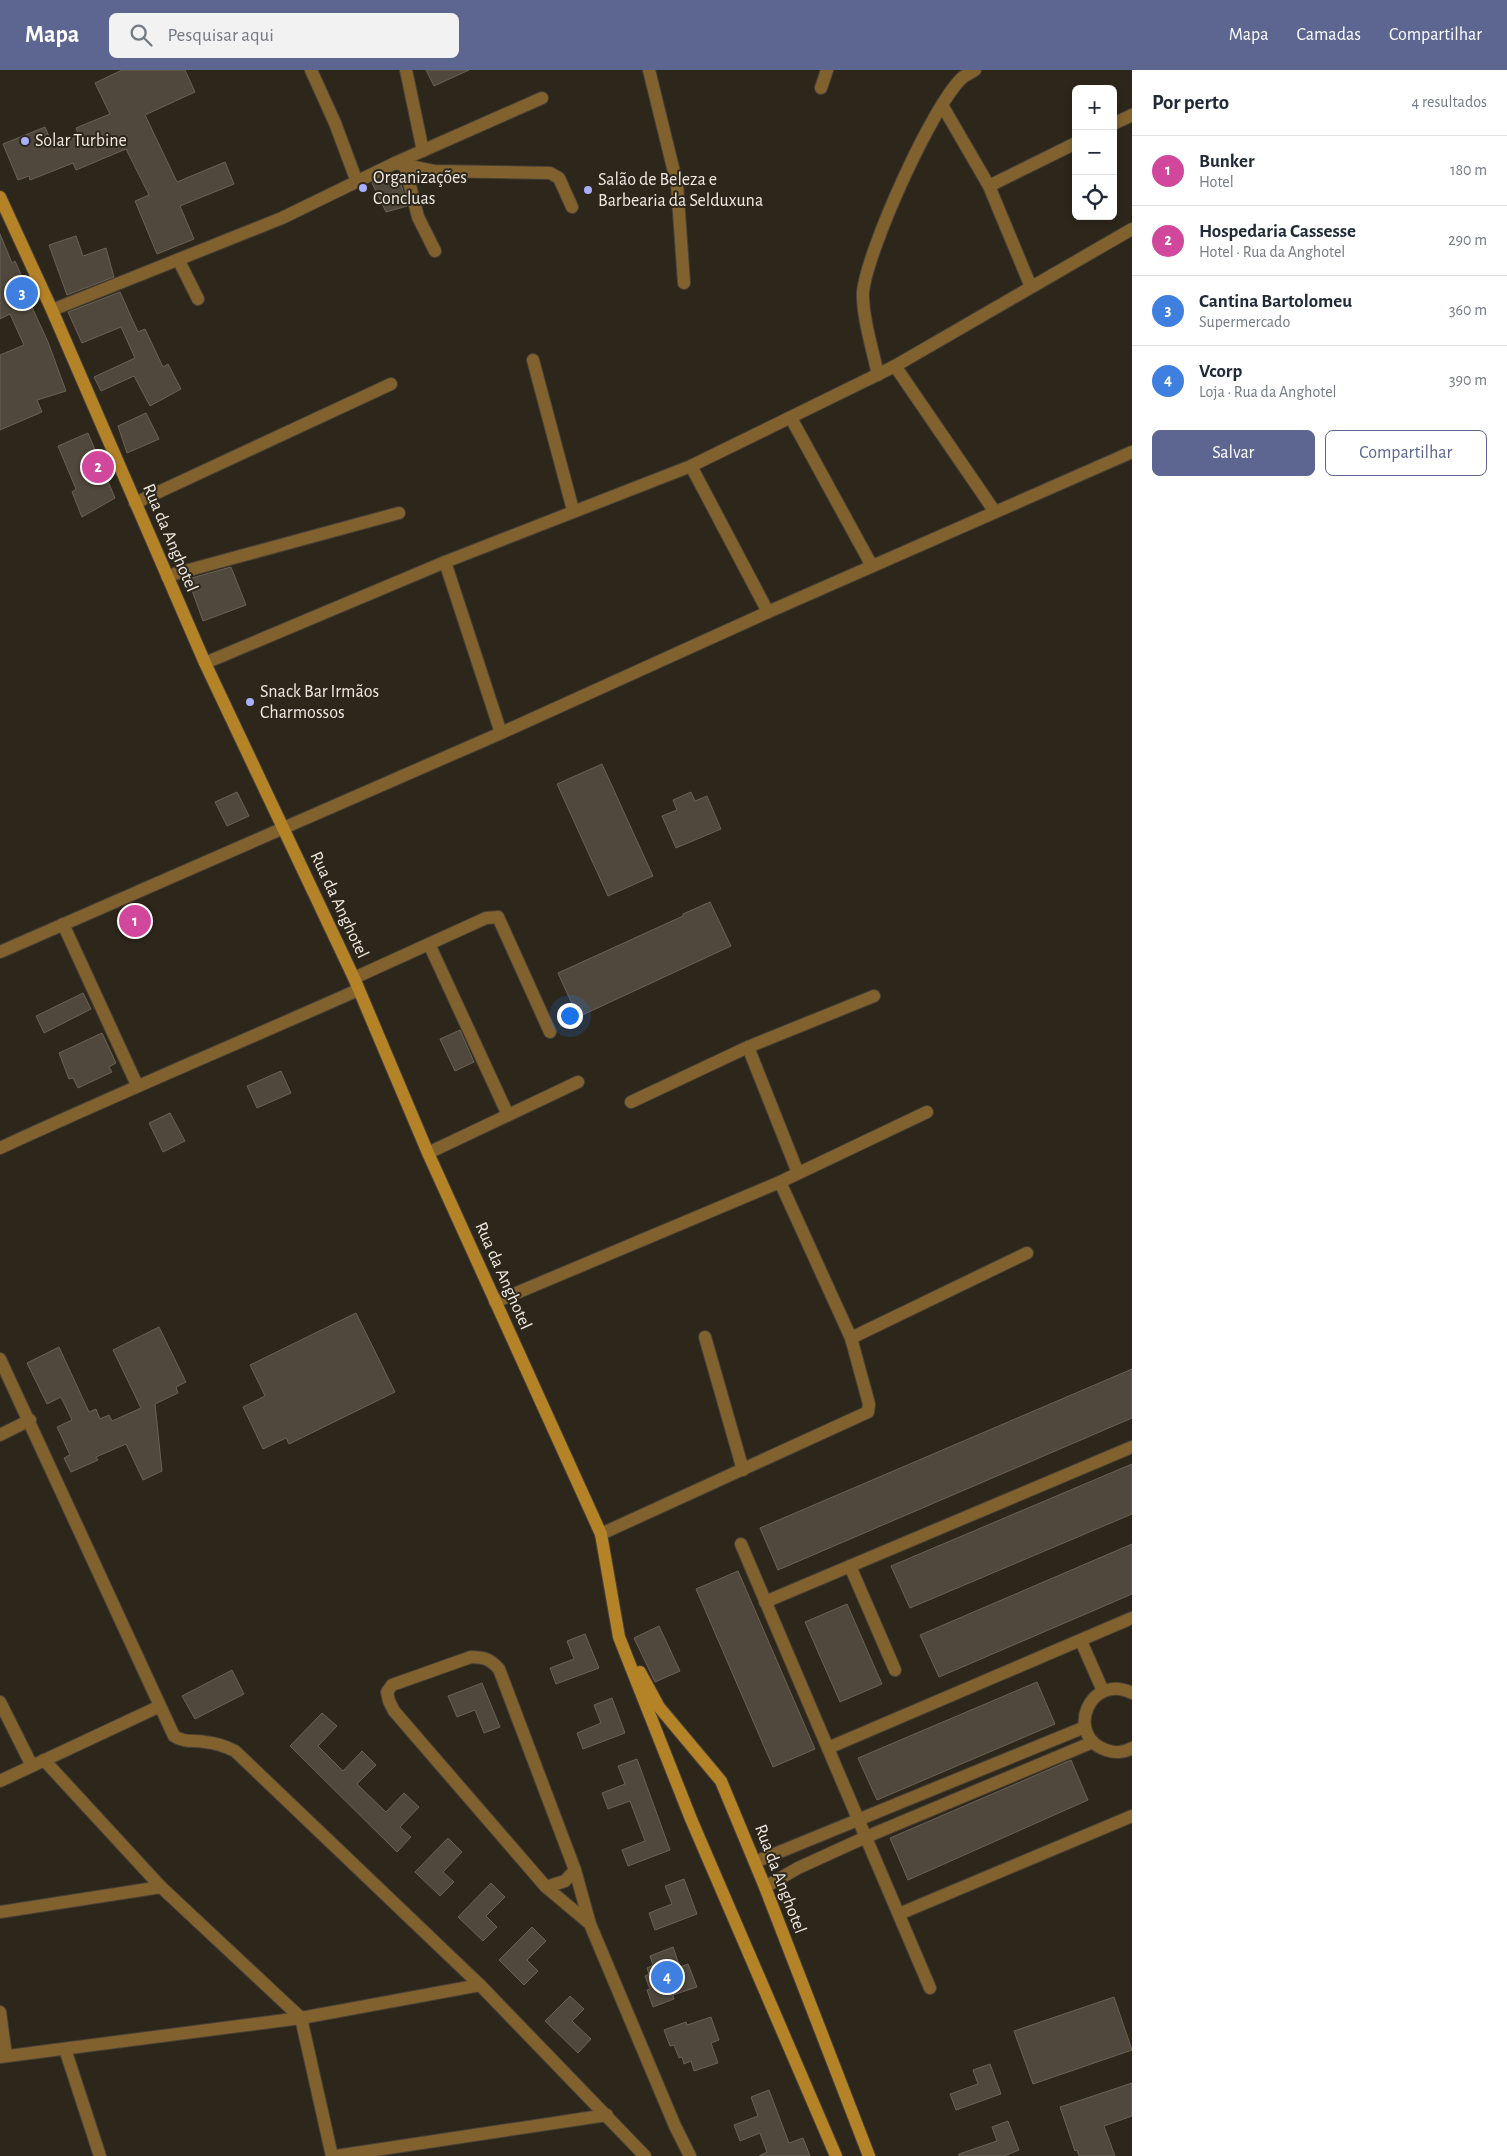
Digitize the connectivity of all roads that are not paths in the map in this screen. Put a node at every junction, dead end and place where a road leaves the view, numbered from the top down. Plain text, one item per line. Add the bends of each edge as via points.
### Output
1 (311, 70) edge
2 (406, 70) edge
3 (650, 70) edge
4 (827, 70) edge
5 (975, 70) edge
6 (959, 74) edge
7 (820, 88) dead end
8 (542, 98) dead end
9 (942, 105) junction
10 (1132, 115) edge
11 (1117, 122) edge
12 (1072, 145) edge
13 (423, 151) junction
14 (400, 165) junction
15 (357, 182) junction
16 (989, 186) junction
17 (0, 197) edge
18 (572, 207) dead end
19 (1132, 229) edge
20 (435, 251) dead end
21 (180, 261) junction
22 (684, 283) dead end
23 (1031, 287) junction
24 (198, 299) dead end
25 (52, 310) junction
26 (533, 360) dead end
27 (895, 366) junction
28 (878, 375) junction
29 (391, 384) dead end
30 (791, 418) junction
31 (1132, 452) edge
32 (691, 466) junction
33 (135, 503) junction
34 (574, 510) junction
35 (995, 512) junction
36 (399, 513) dead end
37 (445, 562) junction
38 (872, 566) junction
39 (166, 576) junction
40 (768, 612) junction
41 (205, 663) junction
42 (500, 734) junction
43 (284, 827) junction
44 (63, 924) junction
45 (429, 944) junction
46 (0, 952) edge
47 (356, 984) junction
48 (874, 996) dead end
49 (550, 1032) dead end
50 (748, 1047) junction
51 (578, 1082) dead end
52 (137, 1085) junction
53 (630, 1102) dead end
54 (927, 1112) dead end
55 (508, 1115) junction
56 (0, 1148) edge
57 (428, 1153) junction
58 (798, 1173) junction
59 (780, 1182) junction
60 (1027, 1253) dead end
61 (495, 1302) junction
62 (706, 1337) dead end
63 (851, 1338) junction
64 (0, 1359) edge
65 (30, 1420) junction
66 (0, 1435) edge
67 (1132, 1447) edge
68 (743, 1470) junction
69 (601, 1534) junction
70 (741, 1544) dead end
71 (850, 1566) junction
72 (765, 1602) junction
73 (1132, 1618) edge
74 (619, 1637) junction
75 (1080, 1641) junction
76 (895, 1670) dead end
77 (1103, 1691) junction
78 (1132, 1693) edge
79 (0, 1702) edge
80 (158, 1707) junction
81 (1085, 1727) junction
82 (1093, 1742) junction
83 (828, 1748) junction
84 (1131, 1751) edge
85 (44, 1760) junction
86 (32, 1766) junction
87 (0, 1781) edge
88 (1132, 1816) edge
89 (859, 1820) junction
90 (866, 1837) junction
91 (755, 1862) junction
92 (576, 1870) junction
93 (161, 1887) junction
94 (546, 1887) junction
95 (765, 1887) junction
96 (0, 1912) edge
97 (899, 1914) junction
98 (590, 1924) junction
99 (480, 1985) junction
100 (930, 1988) dead end
101 (0, 2012) edge
102 (301, 2018) junction
103 (65, 2049) junction
104 (3, 2057) edge
105 (607, 2115) junction
106 (100, 2156) edge
107 (332, 2156) edge
108 (336, 2156) edge
109 (645, 2156) edge
110 (690, 2156) edge
111 (836, 2156) edge
112 (869, 2156) edge

1 - 15 street
2 - 13 street
3 - 22 street via 677,184
4 - 7 street
5 - 6 street
6 - 9 street
8 - 13 street
9 - 16 street
9 - 28 street via 890,211 866,274 865,313
10 - 11 street
12 - 16 street
13 - 14 street
14 - 15 street
14 - 18 street via 434,171 550,173 558,178
14 - 20 street via 418,217
15 - 21 street
16 - 23 street
17 - 25 main road, Rua da Anghotel
19 - 23 street
21 - 24 street
21 - 25 street
23 - 27 street
25 - 33 main road, Rua da Anghotel
26 - 34 street
27 - 28 street
27 - 35 street
28 - 30 street
29 - 33 street
30 - 32 street
30 - 38 street
31 - 35 street
32 - 34 street
32 - 40 street
33 - 39 main road, Rua da Anghotel
34 - 37 street
35 - 38 street
36 - 39 street
37 - 41 street
37 - 42 street
38 - 40 street
39 - 41 main road, Rua da Anghotel
40 - 42 street
41 - 43 main road, Rua da Anghotel
42 - 43 street
43 - 44 street
43 - 47 main road, Rua da Anghotel
44 - 46 street
44 - 52 street
45 - 47 street
45 - 49 street via 486,918 498,917
45 - 55 street
47 - 52 street via 219,1052
47 - 57 main road, Rua da Anghotel
48 - 50 street
50 - 53 street
50 - 58 street
51 - 55 street
52 - 56 street
54 - 58 street
55 - 57 street
57 - 61 main road, Rua da Anghotel
58 - 59 street
59 - 61 street
59 - 63 street
60 - 63 street
61 - 69 main road, Rua da Anghotel
62 - 68 street
63 - 68 street via 869,1404 868,1412
64 - 65 street
65 - 66 street
65 - 80 street
67 - 71 street
68 - 69 street
69 - 74 main road, Rua da Anghotel
70 - 72 street
71 - 72 street
71 - 76 street
72 - 83 street
73 - 75 street
74 - 91 main road, Rua da Anghotel via 659,1707 721,1781
74 - 111 main road, Rua da Anghotel via 691,1819
75 - 77 street
75 - 83 street
77 - 78 street via 1114,1689
77 - 81 street via 1088,1706 1084,1716
79 - 86 street
80 - 85 street
80 - 99 street via 174,1736 183,1742 202,1741 236,1751
81 - 82 street
81 - 89 street
82 - 84 street via 1110,1752
82 - 90 street
83 - 89 street
85 - 86 street
85 - 93 street
86 - 87 street
88 - 97 street
89 - 90 street
89 - 91 street
90 - 95 street
90 - 97 street
91 - 95 main road, Rua da Anghotel
92 - 94 street via 564,1881
92 - 94 street via 499,1669 492,1661 471,1657 392,1685 387,1692 394,1711
92 - 98 street
93 - 96 street
93 - 102 street
94 - 98 street
95 - 112 main road, Rua da Anghotel
97 - 100 street
98 - 110 street
99 - 102 street
99 - 105 street
101 - 104 street
102 - 103 street
102 - 107 street
103 - 104 street
103 - 106 street
105 - 108 street
105 - 109 street

